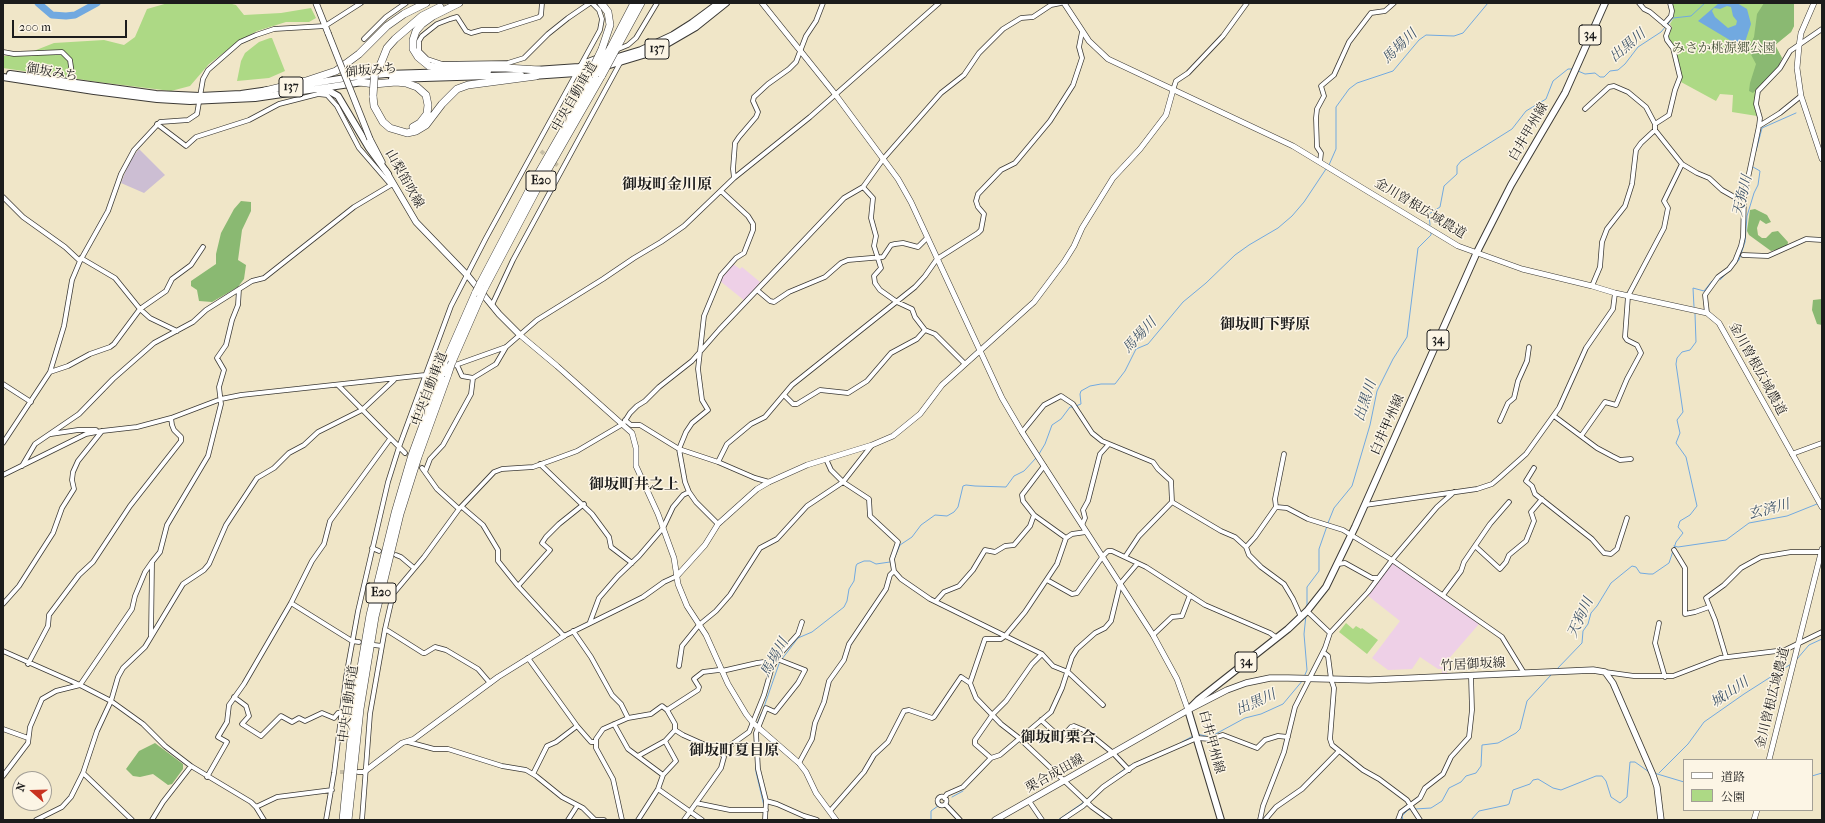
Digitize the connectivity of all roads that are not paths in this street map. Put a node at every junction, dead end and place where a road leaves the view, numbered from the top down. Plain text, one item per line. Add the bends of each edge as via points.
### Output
1 (316, 3) edge
2 (361, 3) edge
3 (406, 3) edge
4 (426, 3) edge
5 (440, 3) edge
6 (449, 3) edge
7 (459, 3) edge
8 (542, 3) edge
9 (592, 3) edge
10 (601, 3) edge
11 (634, 3) edge
12 (641, 3) edge
13 (644, 3) edge
14 (657, 3) edge
15 (719, 3) edge
16 (726, 3) edge
17 (762, 3) edge
18 (823, 3) edge
19 (940, 3) edge
20 (1247, 3) edge
21 (1394, 3) edge
22 (1605, 3) edge
23 (1639, 3) edge
24 (1670, 3) edge
25 (1814, 3) edge
26 (1065, 4) edge
27 (447, 12) tunnel mouth
28 (450, 19) junction
29 (630, 23) junction
30 (1666, 25) junction
31 (325, 26) junction
32 (1822, 29) edge
33 (1082, 32) junction
34 (364, 39) dead end
35 (1799, 46) junction
36 (613, 49) junction
37 (3, 52) edge
38 (800, 52) junction
39 (620, 63) junction
40 (443, 66) junction
41 (579, 67) junction
42 (377, 68) junction
43 (3, 73) edge
44 (537, 73) junction
45 (595, 75) junction
46 (3, 77) edge
47 (70, 82) junction
48 (360, 82) junction
49 (307, 90) junction
50 (1174, 90) junction
51 (265, 91) junction
52 (835, 94) junction
53 (375, 95) junction
54 (1801, 96) junction
55 (200, 98) junction
56 (1585, 110) dead end
57 (157, 124) junction
58 (1655, 124) junction
59 (1759, 126) junction
60 (1655, 130) junction
61 (536, 148) junction
62 (541, 152) tunnel mouth
63 (884, 158) junction
64 (1822, 159) edge
65 (1320, 162) junction
66 (1682, 164) junction
67 (558, 166) tunnel mouth
68 (562, 169) junction
69 (388, 174) junction
70 (734, 178) junction
71 (393, 185) junction
72 (863, 187) junction
73 (721, 191) junction
74 (3, 198) edge
75 (1743, 202) junction
76 (927, 238) junction
77 (1822, 240) edge
78 (203, 247) dead end
79 (1477, 252) junction
80 (1743, 255) dead end
81 (878, 257) junction
82 (937, 259) junction
83 (80, 260) junction
84 (468, 276) junction
85 (1592, 286) junction
86 (482, 287) junction
87 (239, 290) junction
88 (757, 290) junction
89 (1615, 293) junction
90 (478, 295) junction
91 (1628, 296) junction
92 (897, 302) junction
93 (492, 305) junction
94 (140, 310) junction
95 (1707, 313) junction
96 (925, 330) junction
97 (177, 331) junction
98 (520, 335) junction
99 (506, 347) junction
100 (1529, 347) dead end
101 (979, 350) junction
102 (700, 352) junction
103 (455, 364) junction
104 (965, 364) junction
105 (50, 372) junction
106 (425, 375) junction
107 (444, 375) junction
108 (473, 378) junction
109 (394, 379) junction
110 (3, 384) edge
111 (338, 385) junction
112 (784, 395) junction
113 (221, 399) junction
114 (31, 402) junction
115 (362, 410) junction
116 (1554, 416) junction
117 (171, 418) junction
118 (1500, 421) dead end
119 (624, 422) junction
120 (102, 431) junction
121 (1022, 432) junction
122 (51, 434) junction
123 (1581, 436) junction
124 (390, 439) junction
125 (3, 443) edge
126 (1822, 443) edge
127 (1108, 444) junction
128 (872, 445) junction
129 (399, 447) junction
130 (679, 449) junction
131 (405, 453) tunnel mouth
132 (1284, 454) dead end
133 (1792, 454) junction
134 (826, 459) junction
135 (1631, 459) dead end
136 (718, 462) junction
137 (540, 464) junction
138 (1044, 466) junction
139 (22, 467) junction
140 (422, 468) tunnel mouth
141 (1534, 468) dead end
142 (425, 472) junction
143 (3, 475) edge
144 (769, 482) junction
145 (843, 482) junction
146 (690, 492) junction
147 (1454, 492) junction
148 (1542, 499) junction
149 (1172, 502) junction
150 (1509, 502) dead end
151 (584, 504) junction
152 (1365, 505) junction
153 (1276, 507) junction
154 (1822, 507) edge
155 (460, 508) junction
156 (1034, 515) junction
157 (1626, 518) dead end
158 (718, 524) junction
159 (1082, 525) junction
160 (662, 528) junction
161 (1086, 532) junction
162 (1352, 534) junction
163 (1066, 538) junction
164 (1475, 546) junction
165 (1246, 547) junction
166 (372, 548) junction
167 (1674, 550) dead end
168 (379, 551) dead end
169 (1822, 551) edge
170 (396, 555) dead end
171 (1102, 556) junction
172 (1125, 557) junction
173 (1392, 560) junction
174 (152, 562) junction
175 (632, 562) junction
176 (1137, 564) junction
177 (1338, 564) junction
178 (414, 568) junction
179 (894, 571) junction
180 (677, 576) junction
181 (1378, 578) junction
182 (1047, 580) junction
183 (1120, 584) junction
184 (518, 586) junction
185 (1190, 595) junction
186 (1443, 595) junction
187 (936, 601) junction
188 (3, 604) edge
189 (291, 604) junction
190 (1709, 607) junction
191 (1304, 614) junction
192 (590, 622) junction
193 (802, 622) dead end
194 (1659, 623) dead end
195 (699, 625) junction
196 (385, 629) junction
197 (573, 631) junction
198 (1822, 632) edge
199 (1330, 633) junction
200 (1153, 634) junction
201 (564, 636) junction
202 (1005, 636) junction
203 (151, 637) junction
204 (1277, 638) junction
205 (352, 641) junction
206 (359, 642) dead end
207 (1797, 644) junction
208 (374, 645) dead end
209 (382, 646) junction
210 (3, 651) edge
211 (1323, 652) junction
212 (1042, 654) junction
213 (1726, 657) junction
214 (528, 658) junction
215 (779, 659) junction
216 (28, 664) junction
217 (679, 666) dead end
218 (772, 667) junction
219 (722, 672) junction
220 (1068, 672) junction
221 (1524, 672) junction
222 (1605, 672) junction
223 (1471, 676) junction
224 (1665, 677) junction
225 (1305, 678) junction
226 (1331, 679) junction
227 (490, 683) junction
228 (970, 683) junction
229 (80, 685) junction
230 (234, 697) junction
231 (111, 701) junction
232 (1103, 706) dead end
233 (667, 710) junction
234 (1188, 710) junction
235 (341, 712) junction
236 (349, 712) dead end
237 (365, 714) dead end
238 (370, 714) junction
239 (993, 714) junction
240 (628, 718) junction
241 (1041, 720) junction
242 (614, 724) junction
243 (756, 725) junction
244 (577, 726) junction
245 (3, 729) edge
246 (675, 730) junction
247 (1196, 736) junction
248 (1288, 737) junction
249 (28, 738) junction
250 (1019, 738) junction
251 (665, 741) junction
252 (408, 742) junction
253 (595, 742) junction
254 (1339, 751) junction
255 (721, 752) junction
256 (1113, 753) junction
257 (638, 756) junction
258 (991, 758) junction
259 (1769, 759) edge
260 (799, 763) junction
261 (190, 766) junction
262 (1128, 770) junction
263 (340, 772) tunnel mouth
264 (358, 772) dead end
265 (364, 772) junction
266 (83, 773) junction
267 (334, 773) junction
268 (533, 774) junction
269 (663, 775) junction
270 (3, 776) edge
271 (207, 777) junction
272 (1064, 782) junction
273 (658, 789) junction
274 (332, 790) junction
275 (944, 798) junction
276 (1086, 800) junction
277 (766, 801) junction
278 (1029, 801) junction
279 (696, 803) junction
280 (945, 804) junction
281 (577, 806) junction
282 (1410, 806) junction
283 (256, 807) junction
284 (764, 810) junction
285 (830, 811) junction
286 (690, 812) junction
287 (36, 820) edge
288 (132, 820) edge
289 (152, 820) edge
290 (264, 820) edge
291 (326, 820) edge
292 (342, 820) edge
293 (348, 820) edge
294 (362, 820) edge
295 (568, 820) edge
296 (604, 820) edge
297 (622, 820) edge
298 (638, 820) edge
299 (684, 820) edge
300 (702, 820) edge
301 (765, 820) edge
302 (817, 820) edge
303 (836, 820) edge
304 (960, 820) edge
305 (995, 820) edge
306 (1042, 820) edge
307 (1062, 820) edge
308 (1110, 820) edge
309 (1222, 820) edge
310 (1260, 820) edge
311 (1265, 820) edge
312 (1398, 820) edge
313 (1420, 820) edge
314 (1661, 820) edge

1 - 31 main road, 山梨笛吹線
2 - 31 street
3 - 34 street via 386,17
4 - 51 highway via 387,26 359,54 336,71
5 - 42 highway via 424,10 396,31 380,52
6 - 42 highway via 422,16 395,39
7 - 40 highway via 422,24 412,40 413,49 418,57 430,66
8 - 28 street via 539,17 498,30 472,33 466,31 457,17
9 - 40 street via 548,34 524,58 508,63
9 - 41 street via 599,10 602,19 600,30
10 - 45 highway, bridge via 608,12 610,25
11 - 36 highway, 中央自動車道 / E20
12 - 29 highway, 中央自動車道 / E20
13 - 29 highway via 635,21
14 - 41 street via 636,38 628,45
15 - 41 main road, 御坂みち / 137 via 679,31 642,50
16 - 39 main road, 御坂みち / 137 via 712,16 683,35 643,55
17 - 38 street
18 - 38 street
19 - 52 street
20 - 50 street via 1223,36 1188,73 1176,81
21 - 65 street via 1385,11 1371,13 1348,42 1334,75 1321,86 1324,96 1316,109
22 - 79 main road, 白井甲州線 / 34 via 1565,93 1500,206
23 - 30 street
24 - 30 street via 1672,11
25 - 35 street via 1805,22
26 - 33 street, 金川曽根広域農道
26 - 63 street via 1052,5 1033,17 1021,18 1003,29 979,53 964,75 941,93
27 - 28 street
28 - 40 street via 427,30 418,46 422,55
29 - 36 highway, 中央自動車道 / E20
30 - 58 street via 1669,28 1667,40 1673,48 1680,80 1674,90 1669,115
31 - 55 street via 274,29 240,42 208,70 203,79
31 - 69 main road, 山梨笛吹線, bridge via 370,139
32 - 35 street
33 - 50 street, 金川曽根広域農道 via 1108,59
33 - 82 street via 1078,47 1082,58 1074,85 1050,121 1015,163 1001,170 978,194 976,201 984,214 978,234
35 - 54 street via 1797,68
35 - 59 street via 1790,51 1780,68 1758,91 1756,104 1760,118
36 - 45 highway, 中央自動車道 / E20, bridge
37 - 47 street via 62,52 70,60
38 - 52 street
38 - 70 street via 796,62 789,69 754,98 758,112 736,143
39 - 41 main road, 御坂みち / 137
39 - 68 street
40 - 44 highway via 506,68
41 - 44 main road, 御坂みち / 137
41 - 61 street
42 - 53 highway
43 - 47 main road, 御坂みち / 137
44 - 48 main road, 御坂みち / 137
44 - 51 main road, 御坂みち / 137 via 386,74
44 - 53 highway via 458,89 426,125 407,133 390,128 383,122 378,114
45 - 86 highway, 中央自動車道 / E20
45 - 86 highway, 中央自動車道 / E20 via 524,200
46 - 55 main road, 御坂みち / 137 via 157,99
47 - 55 main road, 御坂みち / 137
48 - 49 main road, 御坂みち / 137
48 - 53 highway via 396,82 417,87 426,95 426,114 420,123 411,128 401,128 387,120
49 - 55 main road, 御坂みち / 137 via 255,98
49 - 69 main road via 322,90 338,96
50 - 65 street, 金川曽根広域農道 via 1280,140
50 - 101 street via 1166,116 1113,178 1064,262 1034,302
51 - 55 main road, 御坂みち / 137
52 - 63 street
52 - 70 street
54 - 59 street
54 - 64 street
55 - 57 street via 197,114 193,118
56 - 58 street via 1609,87 1614,86 1628,92 1646,107
57 - 71 street via 186,146 196,137 249,120 279,104 318,94 327,95 337,106 359,148
57 - 83 street via 127,161 108,211
58 - 60 street
59 - 75 street
60 - 66 street
60 - 85 street via 1636,150 1632,184 1626,206 1607,229 1602,242 1600,267
61 - 62 street
61 - 84 street
63 - 72 street
63 - 76 street via 904,189
65 - 79 street, 金川曽根広域農道 via 1458,246
66 - 75 street via 1709,178 1722,190
66 - 91 street via 1664,201 1668,214 1664,228
67 - 68 street
68 - 93 street via 512,260
69 - 71 main road, 山梨笛吹線
70 - 73 street
71 - 84 main road, 山梨笛吹線 via 416,222
71 - 87 street via 354,206 264,278 252,281
72 - 81 street via 873,198 871,218
72 - 88 street via 844,198
73 - 98 street via 678,230 537,320
73 - 102 street via 748,216 753,224 753,230 744,253 721,275 715,288 704,316
74 - 83 street via 23,217
75 - 95 street via 1741,246 1735,261 1718,277 1705,295
76 - 81 street via 918,247 903,243 891,245 883,256
76 - 82 street
77 - 80 street via 1806,239 1768,256
78 - 94 street via 191,265 172,279 166,291
79 - 85 street, 金川曽根広域農道 via 1522,269
79 - 152 main road, 白井甲州線 / 34
81 - 88 street via 841,263 825,277 794,289 774,302 770,302
81 - 92 street via 881,268 874,276 875,283 880,290
82 - 92 street via 925,276
82 - 101 street
83 - 94 street via 115,278
83 - 105 street via 72,280 64,326
84 - 93 main road, 山梨笛吹線
84 - 106 street via 451,306
85 - 89 street, 金川曽根広域農道
86 - 90 highway, 中央自動車道 / E20, bridge
87 - 97 street
87 - 113 street via 238,305 226,345 217,358 224,370 219,387
88 - 102 street
89 - 91 street, 金川曽根広域農道
89 - 116 street via 1613,309 1586,348
90 - 103 highway, 中央自動車道 / E20
90 - 107 highway, 中央自動車道 / E20, bridge via 444,365
91 - 95 street, 金川曽根広域農道
91 - 123 street via 1625,337 1637,345 1641,353 1616,405 1605,402
92 - 96 street via 912,309
92 - 112 street via 792,385
93 - 98 main road, 山梨笛吹線
94 - 97 street via 150,318
94 - 105 street via 110,347
95 - 133 street, 金川曽根広域農道 via 1719,323
96 - 104 street via 935,334
96 - 112 street via 917,339 891,353 867,381 848,393 820,390 797,404 793,404
97 - 122 street via 154,343 113,379 79,414
98 - 99 street
98 - 119 street
99 - 103 street
99 - 108 street via 496,364
100 - 118 street via 1527,361 1514,398 1508,403
101 - 104 street
101 - 121 street via 995,385
102 - 119 street via 637,406
102 - 130 street via 698,369 702,400 708,410 692,423
103 - 106 street
103 - 107 highway, 中央自動車道 / E20, bridge
103 - 108 street via 462,376
104 - 128 street via 942,385 920,414 893,436
105 - 114 street
106 - 109 street
106 - 129 street
107 - 292 highway, 中央自動車道 / E20 via 412,455 370,616 354,708
107 - 293 highway, 中央自動車道 / E20 via 400,514 375,617 360,709
108 - 142 street via 471,394 443,445 430,459
109 - 111 street
109 - 115 street
110 - 114 street
111 - 113 street
111 - 115 street
112 - 136 street via 765,417 751,424 727,444
113 - 117 street
113 - 174 street via 208,456 167,525 160,552
114 - 125 street
115 - 124 street
115 - 203 street via 318,432 304,446 289,453 274,468 257,478 226,525 209,564 183,584
116 - 123 street
116 - 147 street via 1526,454 1495,482 1477,489
117 - 120 street via 137,427
117 - 216 street via 174,430 182,437 181,441 130,506 94,562 79,575 49,615 48,626
119 - 130 street via 640,425
119 - 137 street via 577,451
119 - 160 street via 635,439 636,466
120 - 122 street via 78,430
120 - 139 street via 86,434
120 - 188 street via 78,461 73,472 74,489 62,508 53,533 19,586
121 - 127 street via 1044,405 1060,396 1074,406 1092,433
121 - 138 street
122 - 139 street via 35,444
123 - 135 street via 1620,460
124 - 129 street
124 - 189 street via 330,521 324,544 312,561
126 - 133 street
127 - 149 street via 1153,462 1171,481
127 - 159 street via 1100,454 1088,501 1083,510 1085,518
128 - 134 street
128 - 145 street
129 - 131 street
129 - 166 street
130 - 136 street
130 - 146 street via 684,482
132 - 153 street via 1275,499
133 - 154 street, 金川曽根広域農道
134 - 144 street
134 - 145 street via 831,470
136 - 144 street
137 - 151 street
137 - 155 street via 494,472
138 - 156 street via 1022,495 1023,501
138 - 159 street
139 - 143 street
140 - 142 street
141 - 148 street via 1526,481
142 - 155 street via 437,489
144 - 158 street
145 - 179 street via 869,499 870,516 898,542 892,559
145 - 195 street via 807,506 777,539 760,548 730,595
146 - 158 street via 696,502
146 - 160 street via 683,495 673,507
147 - 152 street
147 - 173 street via 1437,507
148 - 157 street via 1607,554 1617,549
148 - 164 street via 1531,512 1534,521 1526,541 1509,555 1500,569
149 - 165 street via 1235,537
149 - 172 street via 1139,536
150 - 164 street
151 - 175 street via 609,537 611,547
151 - 184 street via 546,537 542,543 550,550
152 - 162 main road, 白井甲州線 / 34
153 - 162 street via 1287,508 1308,519 1329,524
153 - 165 street
155 - 178 street
155 - 184 street via 483,525 498,550 498,561
156 - 163 street
156 - 187 street via 1030,526 1014,545 1005,546 995,552 985,550 959,586 944,592
158 - 180 street via 705,545
159 - 161 street
160 - 175 street
160 - 180 street via 674,558
161 - 163 street via 1072,534
161 - 171 street
162 - 173 street
162 - 177 main road, 白井甲州線 / 34
163 - 182 street via 1057,564
164 - 186 street
165 - 191 street via 1249,555 1284,584
166 - 168 street
166 - 205 street
167 - 190 street via 1685,568 1685,614
169 - 190 street via 1791,552 1761,557 1741,568 1706,598
169 - 207 street, 金川曽根広域農道
170 - 178 street
171 - 172 street via 1112,551
171 - 182 street via 1078,593 1072,594
171 - 183 street
172 - 176 street
173 - 181 street
173 - 186 street
174 - 203 street
174 - 229 street via 145,572 132,609
175 - 192 street via 599,598
176 - 183 street
176 - 185 street
177 - 181 street via 1345,563 1372,578
177 - 191 main road, 白井甲州線 / 34 via 1326,588
178 - 196 street via 393,594
179 - 187 street via 930,600
179 - 260 street via 890,575 886,589 849,644 844,660 829,681 824,702 814,723 812,738
180 - 192 street via 637,600
180 - 195 street via 684,600
181 - 199 street
182 - 202 street
183 - 200 street
183 - 220 street via 1111,621 1077,649
184 - 201 street
185 - 200 street via 1182,616 1172,617
185 - 204 street via 1205,605
186 - 221 street via 1502,636
187 - 202 street
189 - 205 street
189 - 230 street
190 - 213 street via 1716,620
191 - 199 street
191 - 204 main road, 白井甲州線 / 34
192 - 197 street
193 - 215 street via 798,634
194 - 224 street via 1655,643
195 - 217 street via 682,646
195 - 219 street
196 - 209 street
196 - 227 street via 423,653 435,646 446,650 478,669
197 - 201 street
197 - 240 street
198 - 207 street
199 - 211 street
200 - 234 street via 1177,679
201 - 214 street
202 - 212 street
202 - 228 street via 1001,640 985,639
203 - 231 street via 145,647 123,668
204 - 234 main road, 白井甲州線 / 34
205 - 206 street
205 - 235 street
207 - 213 street via 1785,650
207 - 259 street, 金川曽根広域農道
208 - 209 street
209 - 238 street
210 - 216 street
211 - 225 street
211 - 226 street via 1328,656
212 - 220 street via 1053,666
212 - 239 street
213 - 224 street
214 - 227 street
214 - 244 street
215 - 218 street
215 - 243 street via 805,670 798,684 775,712 766,708
216 - 229 street
218 - 219 street via 764,662
218 - 243 street
219 - 233 street via 703,672 694,678 698,690
219 - 243 street via 737,700
220 - 232 street
220 - 241 street via 1051,712
221 - 222 main road, 竹居御坂線
221 - 223 main road, 竹居御坂線
222 - 224 street
222 - 314 main road via 1613,683 1652,773 1657,787
223 - 226 main road, 竹居御坂線
223 - 282 street via 1472,710 1469,737 1451,757 1443,774 1425,788 1420,798
225 - 226 main road, 竹居御坂線
225 - 234 main road, 竹居御坂線 via 1270,678 1246,683
225 - 248 street
226 - 254 street via 1334,696 1330,738 1332,746
227 - 252 street
228 - 239 street via 976,698
228 - 285 street via 961,677 932,718 904,711 888,742 874,755 864,772
229 - 231 street
229 - 249 street via 56,691 42,699
230 - 235 street via 246,706 249,716 242,724 260,736 281,716 292,722 300,718 305,721 322,713 334,718
230 - 271 street via 229,705 227,722 218,737 227,742
231 - 261 street via 143,724
231 - 266 street via 97,731
233 - 240 street via 662,706 651,714
233 - 246 street via 675,724
234 - 247 main road, 白井甲州線
234 - 256 main road, 栗合成田線
235 - 236 street
235 - 267 street
237 - 238 street
238 - 265 street
239 - 250 street
239 - 258 street via 974,740 975,744
240 - 242 street
241 - 250 street
241 - 256 street via 1061,738 1074,726
242 - 253 street via 601,731
242 - 257 street via 625,746
243 - 255 street
243 - 260 street
243 - 277 street via 758,768
244 - 253 street via 591,742
244 - 268 street via 547,746
245 - 249 street
246 - 251 street
246 - 255 street
247 - 248 street via 1210,739 1223,735 1257,748 1265,740 1278,736
247 - 262 street
247 - 309 main road, 白井甲州線
248 - 310 street
249 - 270 street via 28,743
250 - 258 street via 1000,755
250 - 272 street
251 - 257 street
251 - 269 street via 676,761
252 - 265 street via 402,743
252 - 268 street via 434,749 448,749
253 - 297 street via 612,776
254 - 282 street via 1401,795
254 - 311 street via 1302,789 1276,807
255 - 279 street via 724,757 721,768
256 - 262 street
256 - 272 main road, 栗合成田線
257 - 269 street
258 - 275 street via 963,787 946,794
260 - 285 street
261 - 271 street
261 - 289 street
262 - 276 street
263 - 267 street
264 - 265 street
265 - 294 street
266 - 287 street via 71,797 62,807
266 - 288 street
267 - 274 street
268 - 281 street
269 - 273 street
271 - 283 street via 234,791
272 - 276 street
272 - 278 main road, 栗合成田線
273 - 286 street
273 - 298 street
274 - 283 street via 277,797
274 - 291 street
275 - 280 street
275 - 280 street via 939,798 938,803 941,806
276 - 307 street
276 - 308 street
277 - 284 street
277 - 302 street
278 - 305 main road, 栗合成田線
278 - 306 street
279 - 284 street via 730,810
279 - 286 street
280 - 304 street
281 - 295 street
281 - 296 street via 583,808 595,820
282 - 312 street via 1401,812
282 - 313 street
283 - 290 street
284 - 301 street
285 - 303 street
286 - 299 street
286 - 300 street

